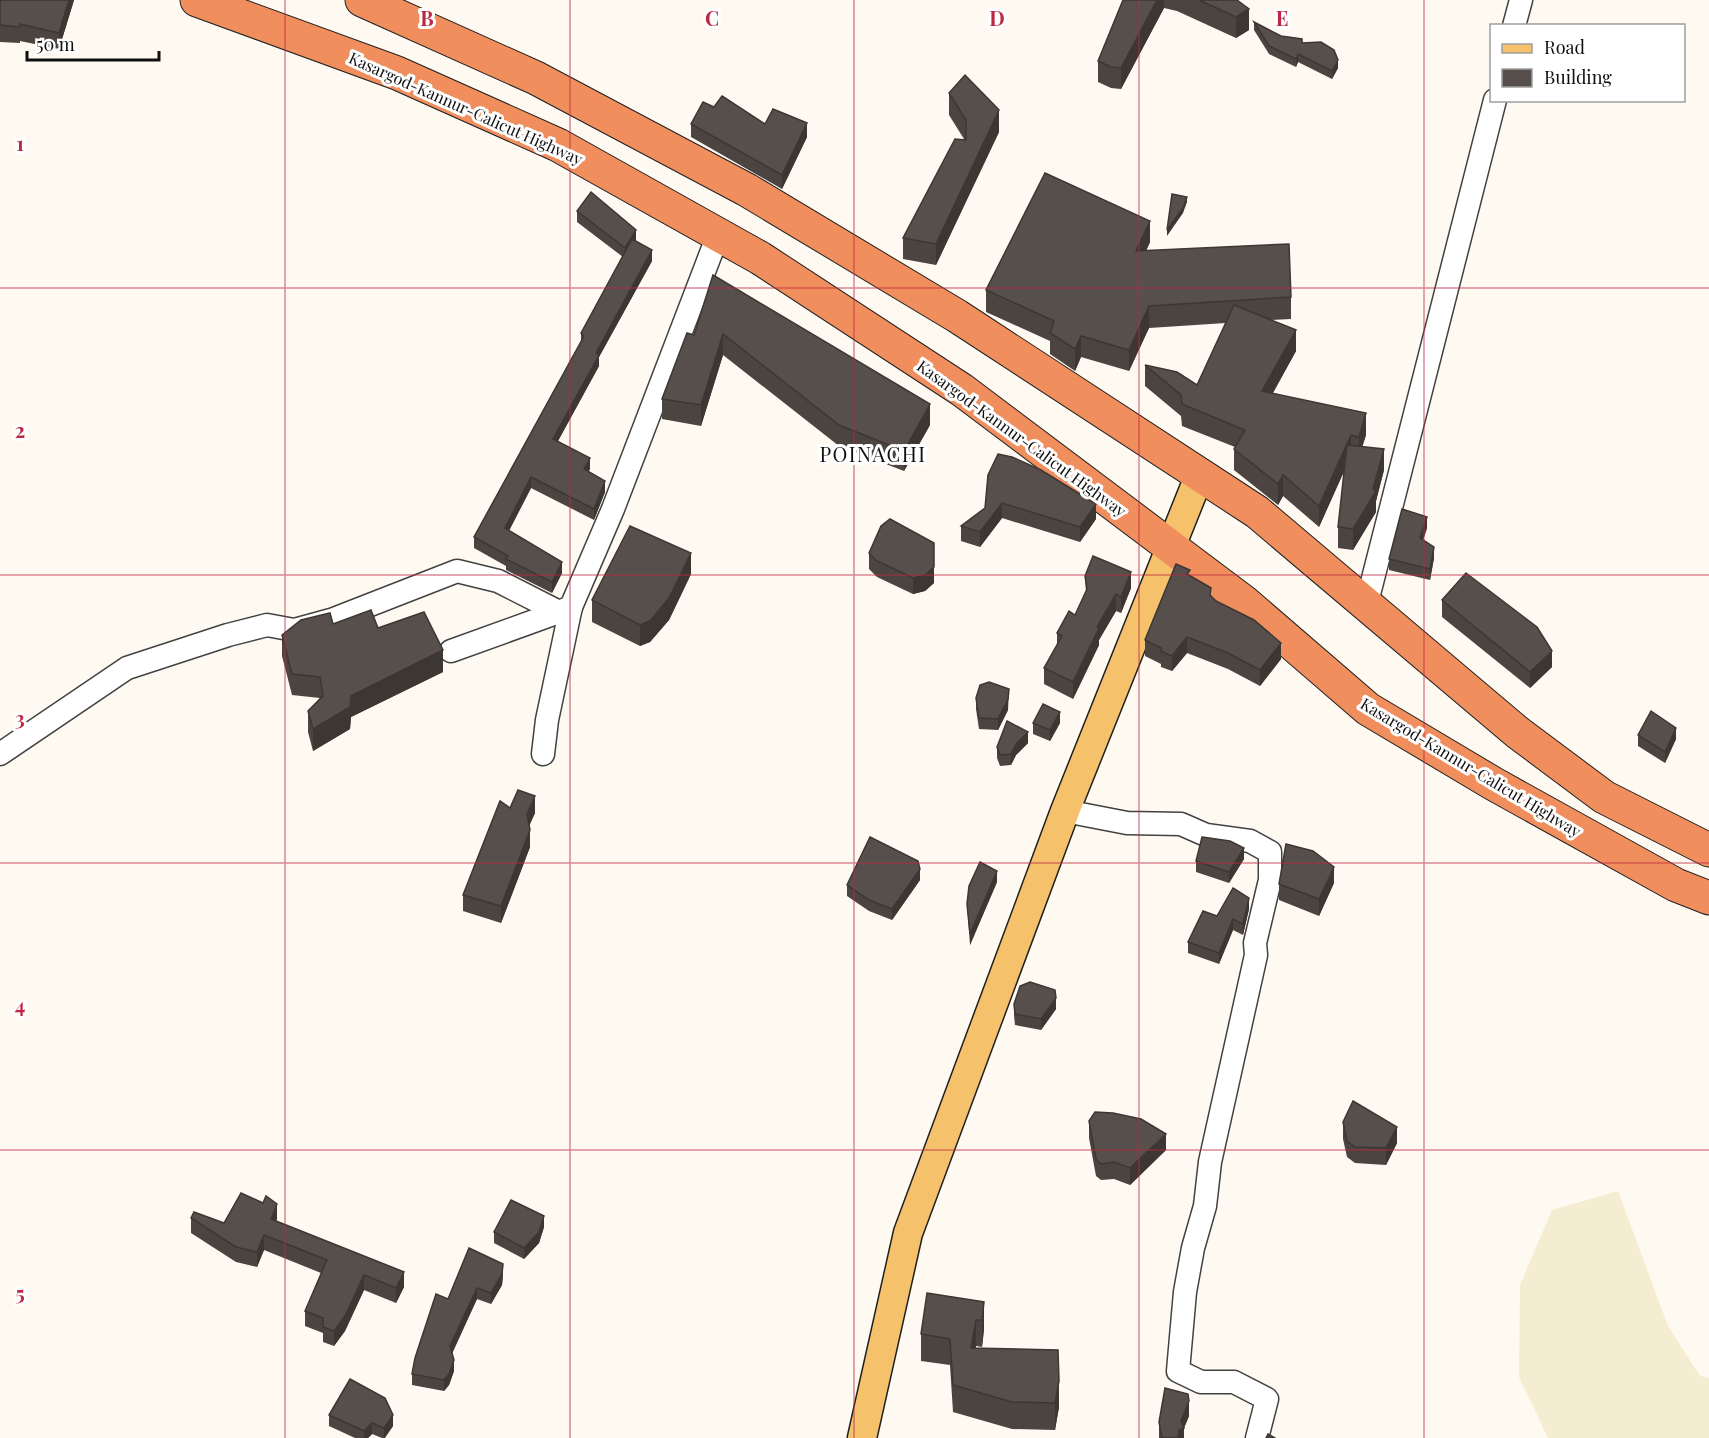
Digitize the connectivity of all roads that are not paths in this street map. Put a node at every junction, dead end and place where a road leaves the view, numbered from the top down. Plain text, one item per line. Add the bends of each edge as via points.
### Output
1 (197, 0) edge
2 (362, 0) edge
3 (1521, 0) edge
4 (1515, 24) edge
5 (1494, 102) edge
6 (718, 235) junction
7 (1200, 474) junction
8 (1171, 548) junction
9 (1366, 606) junction
10 (565, 609) junction
11 (451, 651) dead end
12 (0, 754) edge
13 (543, 754) dead end
14 (1065, 811) junction
15 (1709, 850) edge
16 (1709, 898) edge
17 (862, 1438) edge
18 (1257, 1438) edge

1 - 6 highway, Kasargod-Kannur-Calicut Highway via 386,68 558,145
2 - 7 highway via 536,78 747,190 957,316
3 - 4 street
5 - 9 street
6 - 8 highway, Kasargod-Kannur-Calicut Highway via 760,258 962,390
6 - 10 street via 613,509
7 - 8 main road
7 - 9 highway via 1257,512
8 - 14 main road
8 - 16 highway, Kasargod-Kannur-Calicut Highway via 1244,602 1368,709 1665,879
9 - 15 highway via 1517,732 1604,797
10 - 11 street
10 - 12 street via 498,581 457,571 334,619 294,630 267,625 228,634 127,668
10 - 13 street
14 - 17 main road via 908,1233
14 - 18 street via 1127,823 1181,824 1217,837 1250,841 1270,852 1270,880 1255,943 1256,955 1210,1162 1205,1206 1192,1248 1178,1371 1201,1382 1234,1382 1267,1399

